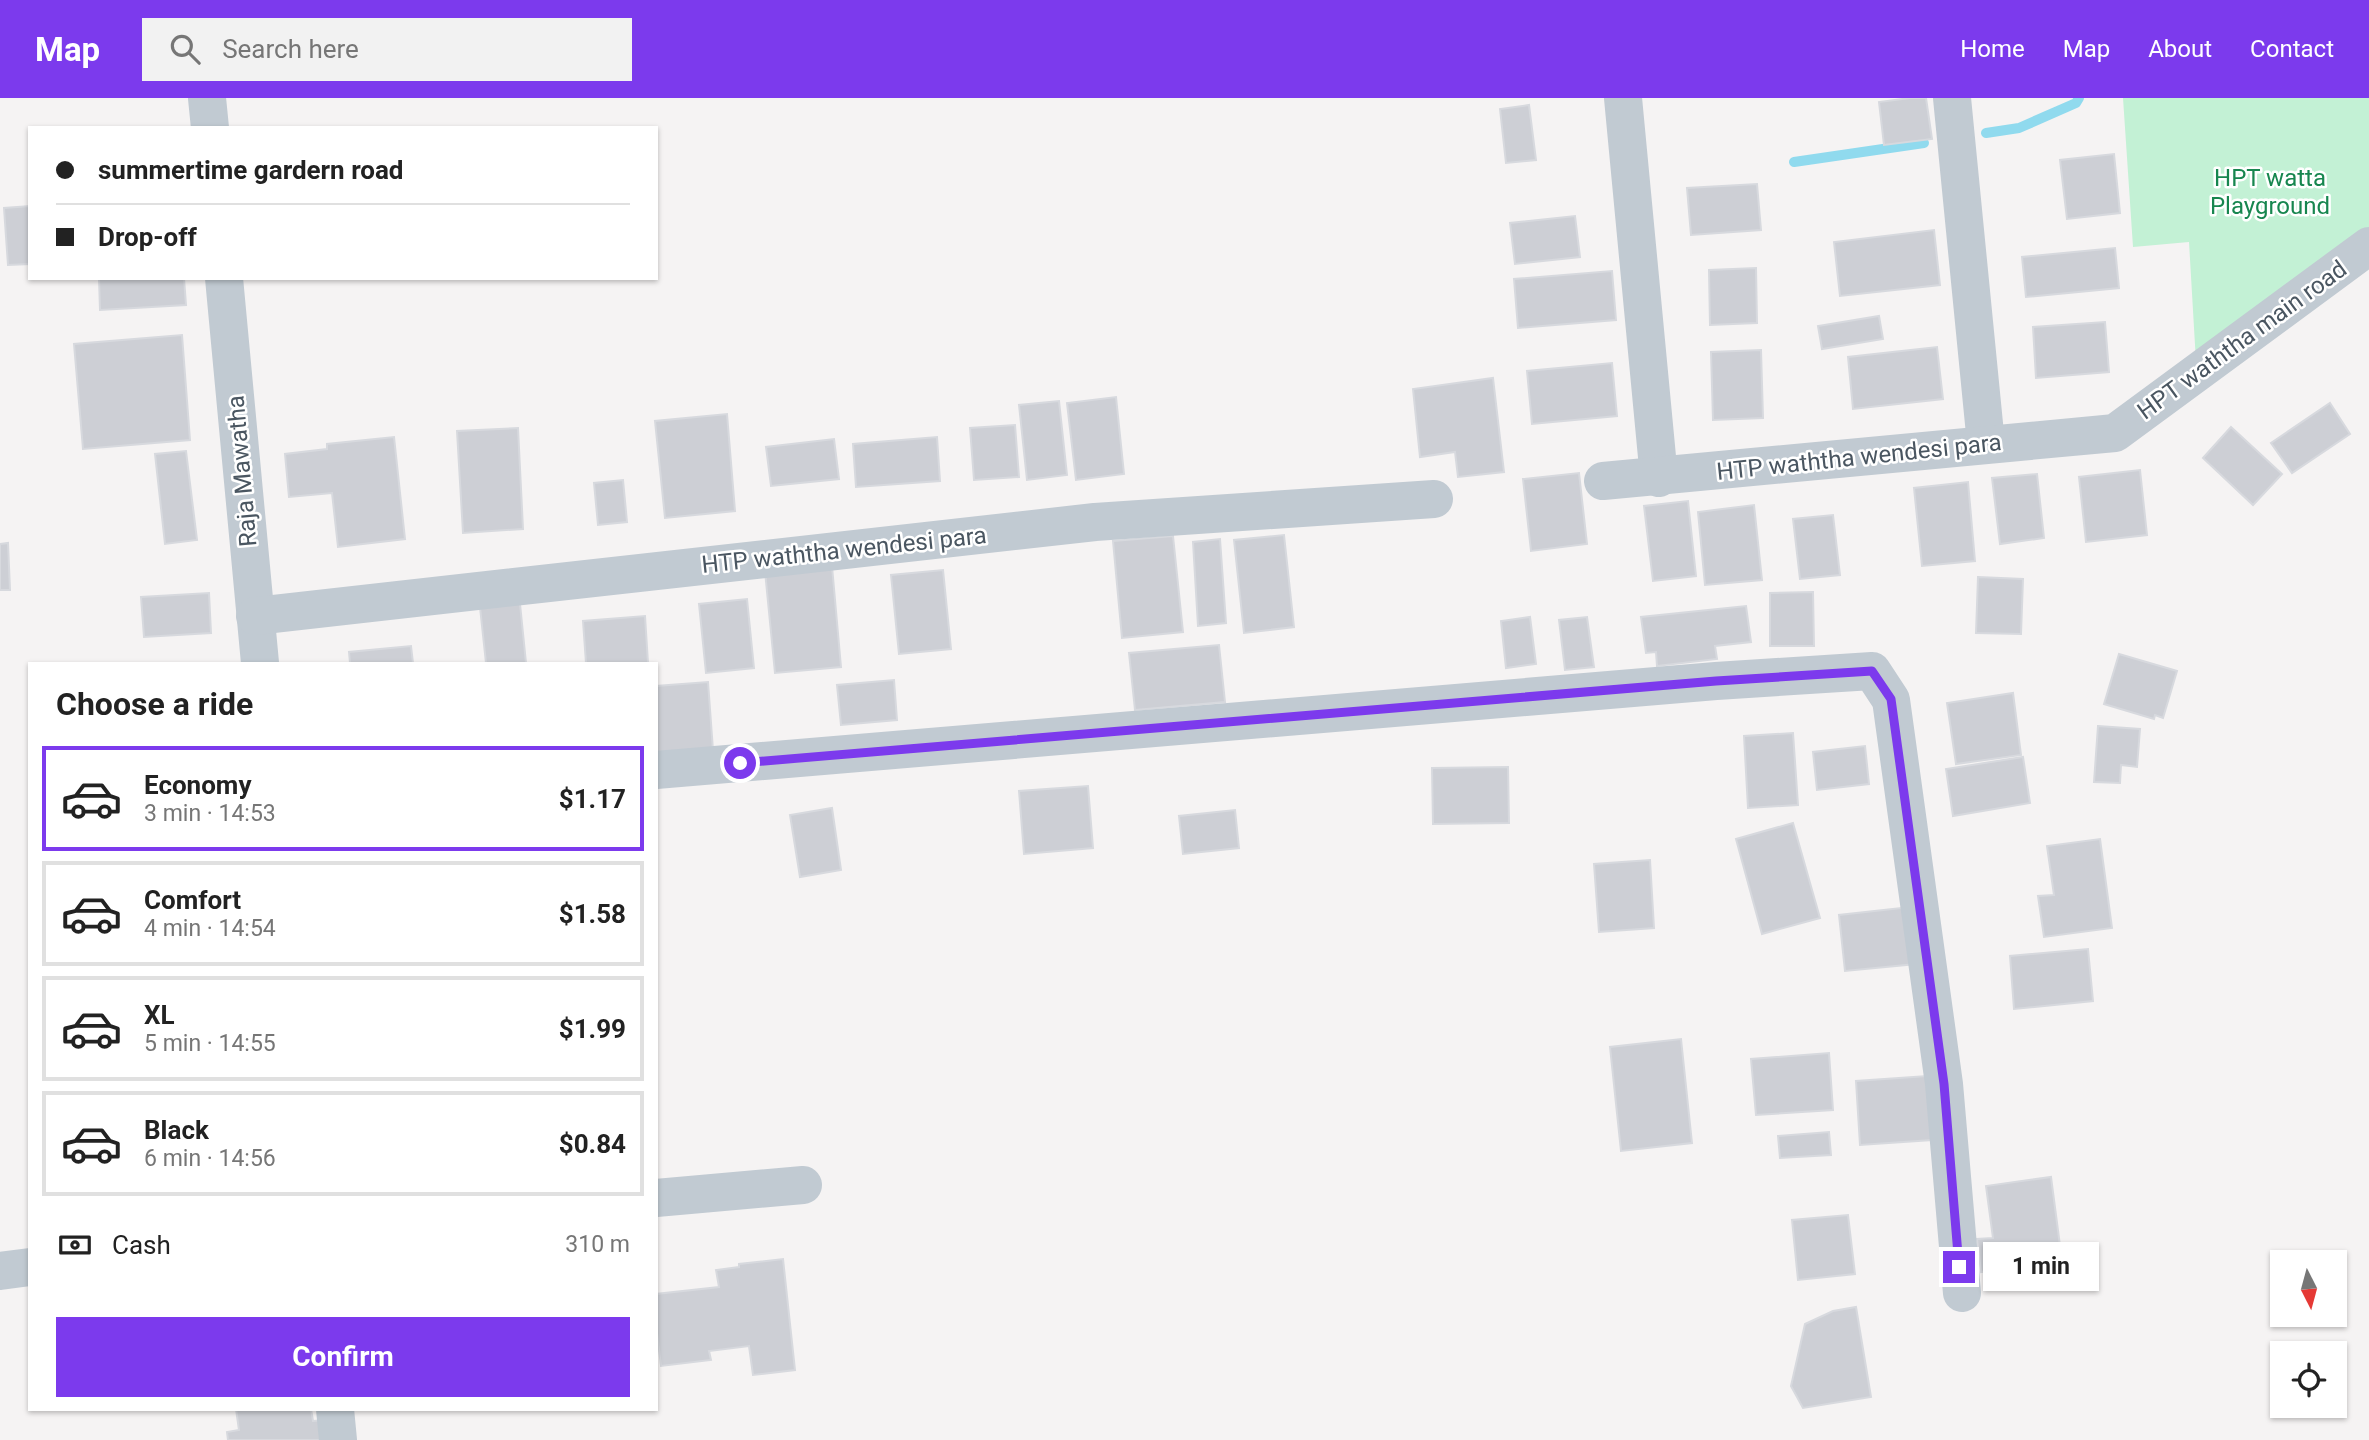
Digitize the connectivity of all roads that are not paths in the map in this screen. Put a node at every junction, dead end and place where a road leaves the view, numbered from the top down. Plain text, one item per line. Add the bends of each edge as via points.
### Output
1 (207, 98) edge
2 (1623, 98) edge
3 (1952, 98) edge
4 (210, 126) edge
5 (2369, 246) edge
6 (224, 280) edge
7 (2115, 433) joint
8 (1986, 444) junction
9 (1659, 478) junction
10 (1603, 481) dead end
11 (1434, 499) dead end
12 (255, 616) junction
13 (260, 662) edge
14 (658, 770) edge
15 (803, 1185) dead end
16 (658, 1198) edge
17 (28, 1267) edge
18 (0, 1271) edge
19 (1962, 1293) dead end
20 (335, 1411) edge
21 (338, 1440) edge

1 - 4 street
2 - 9 street
3 - 8 street
5 - 7 street, HPT waththa main road
6 - 12 street, Raja Mawatha
7 - 8 street, HTP waththa wendesi para
8 - 9 street, HTP waththa wendesi para
9 - 10 street, HTP waththa wendesi para
11 - 12 street, HTP waththa wendesi para via 1096,522
12 - 13 street, Raja Mawatha
14 - 19 street via 1872,671 1891,699 1944,1084
15 - 16 street
17 - 18 street
20 - 21 street

